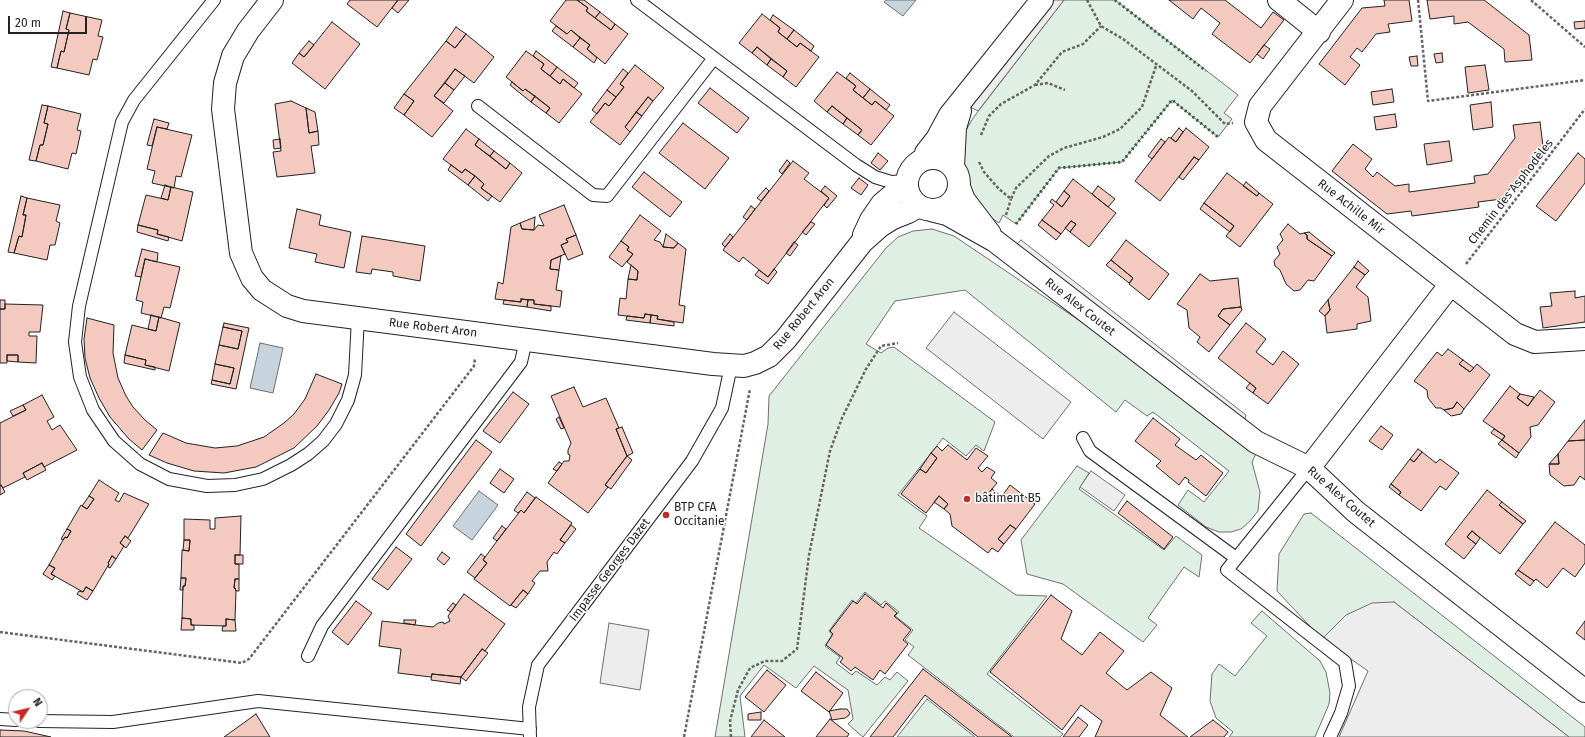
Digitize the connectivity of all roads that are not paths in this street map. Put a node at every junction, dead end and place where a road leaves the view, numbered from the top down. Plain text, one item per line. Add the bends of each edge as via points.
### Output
1 (214, 0) edge
2 (272, 0) edge
3 (637, 0) edge
4 (1042, 0) edge
5 (1279, 0) edge
6 (1342, 0) edge
7 (1318, 32) junction
8 (714, 58) junction
9 (965, 98) junction
10 (478, 106) dead end
11 (925, 158) junction
12 (956, 177) junction
13 (906, 183) junction
14 (925, 208) junction
15 (995, 241) junction
16 (862, 242) junction
17 (1450, 285) junction
18 (358, 318) junction
19 (1585, 338) edge
20 (526, 340) junction
21 (731, 366) junction
22 (1083, 438) dead end
23 (1309, 468) junction
24 (1236, 558) junction
25 (308, 656) dead end
26 (1585, 691) edge
27 (48, 721) edge
28 (530, 733) edge
29 (1330, 737) edge

1 - 18 lane via 134,100 122,122 79,306 75,342 80,377 93,410 114,441 140,464 169,479 207,486 235,486 263,479 308,454 323,441 336,424 348,400 355,375
2 - 18 street, Rue Robert Aron via 233,56 225,83 223,109 241,253 252,278 274,299 303,311
3 - 8 lane
4 - 9 street, Rue Alex Coutet
5 - 7 street
6 - 7 street, Rue Achille Mir
7 - 17 street, Rue Achille Mir via 1260,106 1256,122 1266,140
8 - 10 lane via 607,196 593,195
8 - 13 lane via 856,165 875,177
9 - 11 street, Rue Alex Coutet via 950,115
9 - 12 street, Rue Alex Coutet via 955,128
11 - 12 street via 935,157 945,161
11 - 13 street via 909,171
12 - 14 street via 954,199 944,208
12 - 15 street, Rue Alex Coutet via 964,200
13 - 14 street via 910,197
13 - 16 street, Rue Robert Aron via 882,204 871,220
14 - 15 street, Rue Alex Coutet via 947,214
14 - 16 street, Rue Robert Aron via 893,218
15 - 23 street, Rue Alex Coutet via 1256,442
16 - 21 street, Rue Robert Aron via 786,339 769,356 756,363
17 - 19 street, Rue Achille Mir via 1515,334 1535,342
17 - 23 street
18 - 20 street, Rue Robert Aron
20 - 21 street, Rue Robert Aron
20 - 25 lane via 521,362 322,626
21 - 28 lane, Impasse Georges Dazet via 722,408 692,461 538,665 529,707
22 - 24 lane via 1090,451
23 - 24 lane
23 - 26 street, Rue Alex Coutet via 1356,512
24 - 29 lane via 1227,570 1345,662 1349,686
27 - 28 lane via 113,722 258,701

